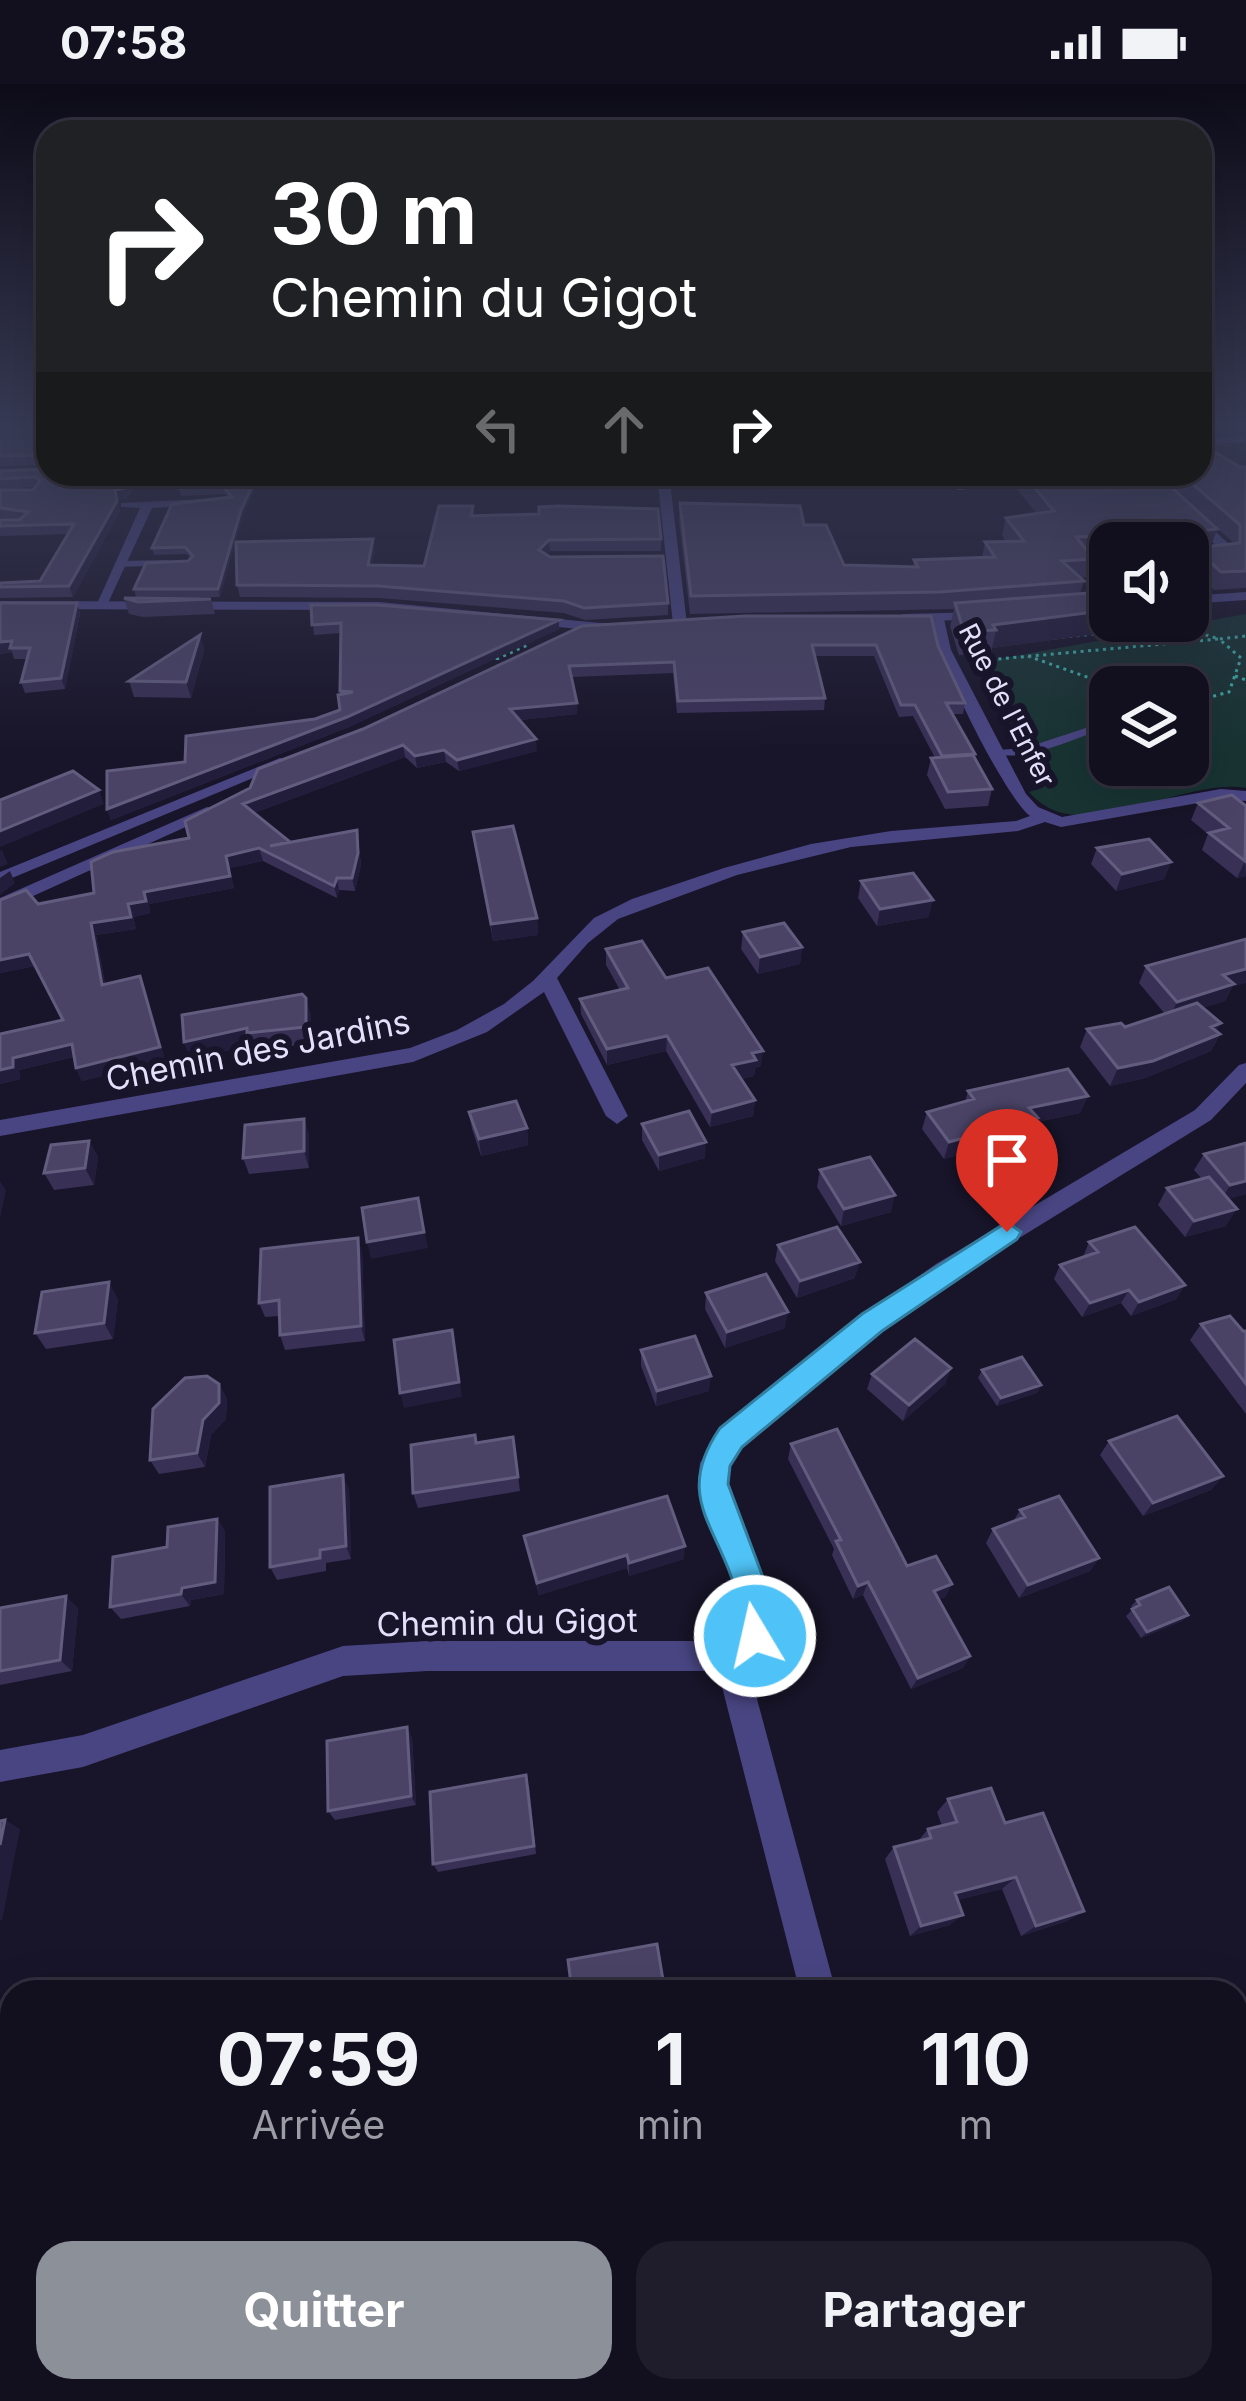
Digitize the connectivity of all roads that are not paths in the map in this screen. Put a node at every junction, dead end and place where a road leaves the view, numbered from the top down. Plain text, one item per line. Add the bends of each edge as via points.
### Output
1 (133, 537) edge
2 (665, 537) edge
3 (1214, 537) edge
4 (1209, 555) edge
5 (187, 562) edge
6 (120, 564) junction
7 (1246, 596) edge
8 (1211, 598) edge
9 (101, 603) junction
10 (0, 605) edge
11 (998, 615) edge
12 (895, 618) edge
13 (701, 622) edge
14 (680, 624) junction
15 (937, 624) junction
16 (656, 625) edge
17 (632, 627) edge
18 (582, 629) junction
19 (500, 667) edge
20 (1089, 730) edge
21 (998, 753) junction
22 (305, 754) edge
23 (251, 774) junction
24 (1246, 796) edge
25 (1043, 817) junction
26 (0, 878) edge
27 (0, 905) edge
28 (547, 977) junction
29 (1246, 1070) edge
30 (617, 1116) dead end
31 (0, 1128) edge
32 (730, 1656) junction
33 (0, 1766) edge
34 (815, 1980) edge

1 - 6 street
2 - 14 street
3 - 4 street via 1226,554
5 - 6 lane
6 - 9 street
7 - 8 street
9 - 10 street
9 - 18 street via 419,608
11 - 15 street
12 - 15 street
13 - 14 street
14 - 16 street
15 - 21 street, Rue de l'Enfer
17 - 18 street
18 - 19 street
20 - 21 lane
21 - 25 street, Rue de l'Enfer via 1019,796
22 - 23 street
23 - 26 street
23 - 27 street via 245,792 219,808
24 - 25 street, Rue de l'Enfer via 1087,820
25 - 28 street, Chemin des Jardins via 794,850 614,914
28 - 30 street
28 - 31 street, Chemin des Jardins via 502,1016 413,1055
29 - 32 street via 1203,1115 945,1270 731,1438 714,1463 712,1484 756,1604 755,1636
32 - 33 street, Chemin du Gigot via 343,1661 83,1751
32 - 34 street

